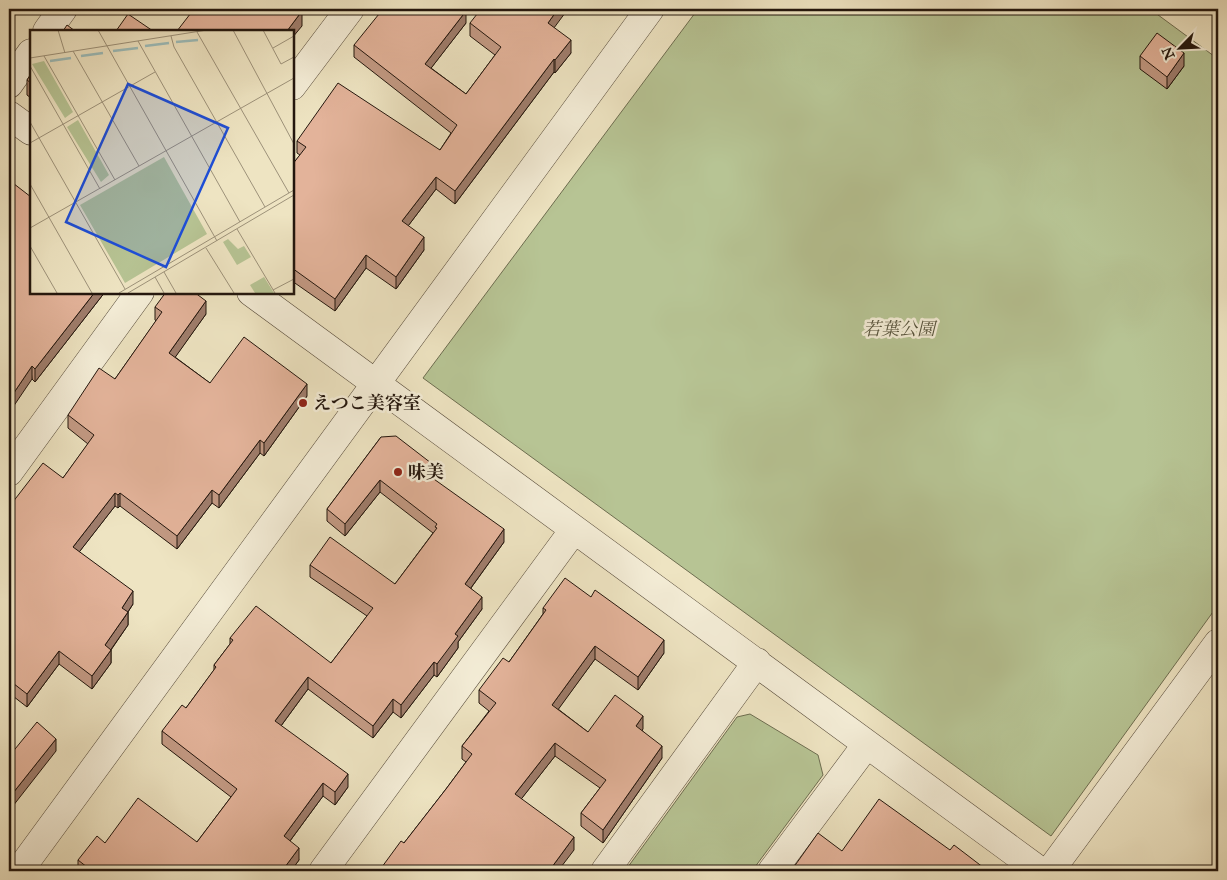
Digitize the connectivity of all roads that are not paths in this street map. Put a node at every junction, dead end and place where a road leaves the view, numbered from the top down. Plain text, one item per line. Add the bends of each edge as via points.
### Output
1 (64, 9) edge
2 (350, 9) edge
3 (650, 9) edge
4 (48, 30) edge
5 (30, 54) edge
6 (294, 83) edge
7 (9, 84) edge
8 (9, 114) edge
9 (30, 130) edge
10 (139, 294) edge
11 (254, 294) edge
12 (376, 384) junction
13 (9, 472) edge
14 (573, 531) junction
15 (1218, 643) edge
16 (757, 662) junction
17 (867, 744) junction
18 (20, 866) edge
19 (323, 871) edge
20 (605, 871) edge
21 (772, 871) edge
22 (1040, 871) edge
23 (1050, 871) edge

1 - 4 street
2 - 6 street
3 - 12 street
5 - 7 street
8 - 9 street
10 - 13 street
11 - 12 street
12 - 14 street
12 - 18 street
14 - 16 street
14 - 19 street
15 - 23 street
16 - 17 street
16 - 20 street
17 - 21 street
17 - 22 street

